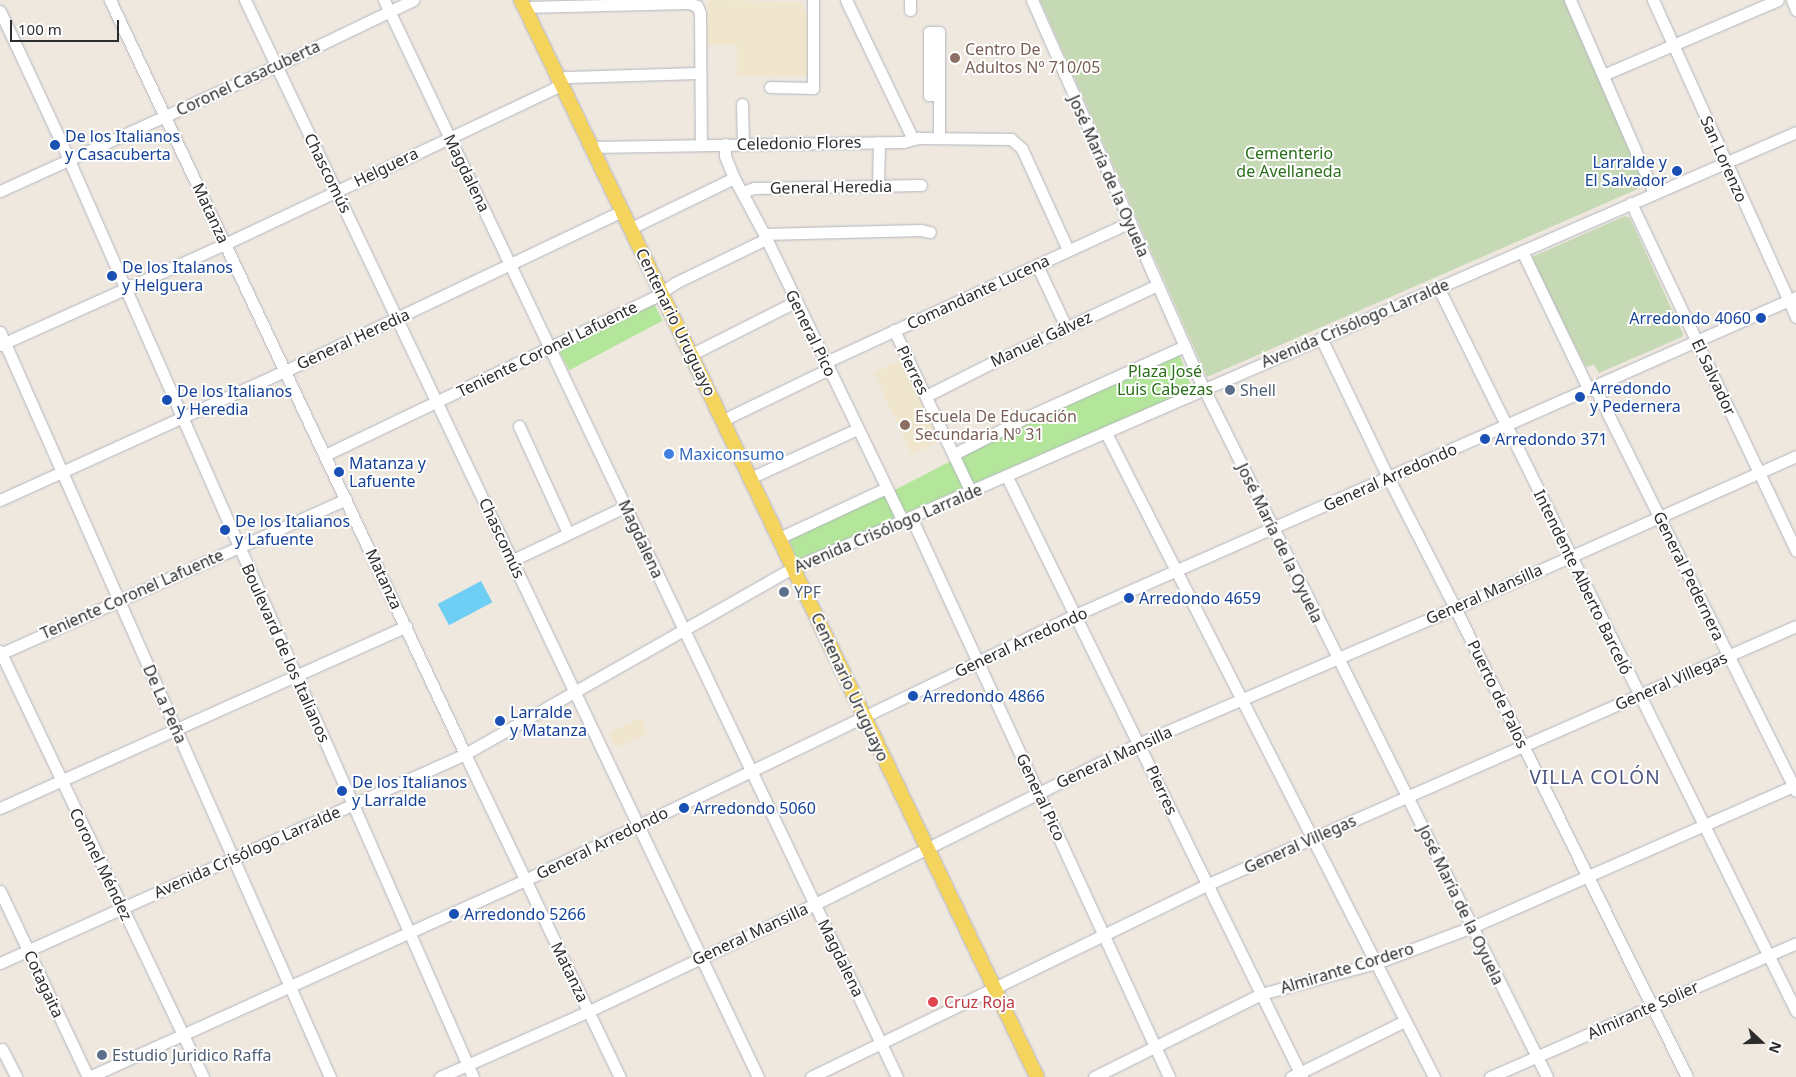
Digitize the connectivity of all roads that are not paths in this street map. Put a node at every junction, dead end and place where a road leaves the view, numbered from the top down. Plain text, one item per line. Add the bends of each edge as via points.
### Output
1 (245, 0) edge
2 (384, 0) edge
3 (413, 0) edge
4 (813, 0) edge
5 (846, 0) edge
6 (1025, 0) edge
7 (1032, 0) edge
8 (1570, 0) edge
9 (1653, 0) edge
10 (1778, 0) edge
11 (1792, 0) edge
12 (114, 1) edge
13 (522, 3) edge
14 (1796, 10) edge
15 (0, 11) edge
16 (389, 11) junction
17 (1672, 46) junction
18 (276, 66) junction
19 (700, 73) junction
20 (1603, 75) junction
21 (561, 81) junction
22 (770, 87) dead end
23 (939, 95) junction
24 (742, 104) dead end
25 (165, 117) junction
26 (1796, 132) edge
27 (449, 136) junction
28 (940, 138) junction
29 (914, 139) junction
30 (879, 142) junction
31 (701, 144) junction
32 (725, 144) junction
33 (743, 144) junction
34 (591, 147) junction
35 (68, 161) junction
36 (1725, 162) junction
37 (734, 178) junction
38 (921, 185) dead end
39 (878, 186) junction
40 (0, 191) edge
41 (337, 191) junction
42 (742, 192) junction
43 (1654, 193) junction
44 (1631, 203) junction
45 (622, 211) junction
46 (1127, 223) junction
47 (631, 228) junction
48 (930, 232) dead end
49 (765, 237) junction
50 (225, 244) junction
51 (1068, 250) junction
52 (1522, 251) junction
53 (511, 264) junction
54 (1037, 265) junction
55 (1154, 286) junction
56 (1438, 287) junction
57 (126, 290) junction
58 (661, 292) junction
59 (1792, 299) edge
60 (796, 302) junction
61 (1796, 317) edge
62 (397, 318) junction
63 (1066, 327) junction
64 (894, 330) junction
65 (0, 332) edge
66 (1321, 338) junction
67 (1697, 342) junction
68 (3, 344) edge
69 (1182, 347) junction
70 (551, 348) junction
71 (692, 354) junction
72 (828, 366) junction
73 (285, 371) junction
74 (1592, 389) junction
75 (1201, 390) junction
76 (926, 396) junction
77 (437, 401) junction
78 (182, 417) junction
79 (723, 420) junction
80 (1506, 425) junction
81 (519, 426) dead end
82 (857, 428) junction
83 (1106, 434) junction
84 (325, 454) junction
85 (954, 454) junction
86 (1796, 456) edge
87 (62, 472) junction
88 (1759, 472) junction
89 (1007, 477) junction
90 (1388, 477) junction
91 (750, 478) junction
92 (886, 488) junction
93 (971, 492) junction
94 (346, 498) junction
95 (0, 500) edge
96 (626, 506) junction
97 (1659, 517) junction
98 (906, 519) junction
99 (1273, 528) junction
100 (568, 533) junction
101 (779, 538) junction
102 (238, 546) junction
103 (1796, 551) edge
104 (1570, 555) junction
105 (513, 560) junction
106 (793, 568) junction
107 (1175, 570) junction
108 (119, 600) junction
109 (1455, 608) junction
110 (1075, 615) junction
111 (406, 626) junction
112 (1796, 626) edge
113 (684, 630) junction
114 (0, 653) edge
115 (1728, 656) junction
116 (1338, 658) junction
117 (978, 662) junction
118 (296, 674) junction
119 (575, 692) junction
120 (1639, 695) junction
121 (1240, 700) junction
122 (865, 718) junction
123 (176, 730) junction
124 (1140, 743) junction
125 (1524, 746) junction
126 (465, 754) junction
127 (750, 772) junction
128 (61, 781) junction
129 (1795, 788) edge
130 (1039, 793) junction
131 (1408, 796) junction
132 (354, 805) junction
133 (0, 808) edge
134 (1703, 825) junction
135 (638, 826) junction
136 (1312, 838) junction
137 (927, 849) junction
138 (233, 859) junction
139 (1588, 876) junction
140 (525, 880) junction
141 (1206, 885) junction
142 (0, 891) edge
143 (815, 904) junction
144 (121, 907) junction
145 (1472, 926) junction
146 (410, 932) junction
147 (1104, 934) junction
148 (1796, 943) edge
149 (28, 950) junction
150 (1768, 955) junction
151 (700, 957) junction
152 (0, 963) edge
153 (1376, 963) junction
154 (290, 986) junction
155 (995, 990) junction
156 (1261, 994) junction
157 (1652, 1007) junction
158 (589, 1010) junction
159 (1796, 1011) edge
160 (1405, 1020) junction
161 (183, 1034) junction
162 (882, 1044) junction
163 (1155, 1046) junction
164 (2, 1049) dead end
165 (1536, 1057) junction
166 (468, 1065) junction
167 (1298, 1076) edge
168 (16, 1077) edge
169 (88, 1077) edge
170 (203, 1077) edge
171 (330, 1077) edge
172 (440, 1077) edge
173 (473, 1077) edge
174 (620, 1077) edge
175 (758, 1077) edge
176 (811, 1077) edge
177 (897, 1077) edge
178 (1037, 1077) edge
179 (1094, 1077) edge
180 (1169, 1077) edge
181 (1434, 1077) edge
182 (1490, 1077) edge
183 (1547, 1077) edge
184 (1687, 1077) edge

1 - 18 street, Chascomús
2 - 16 street, Magdalena
3 - 16 street, Coronel Casacuberta
4 - 22 street via 813,88
5 - 29 street
6 - 46 street, José María de la Oyuela
7 - 46 street, José María de la Oyuela
8 - 20 street
9 - 17 street, San Lorenzo
10 - 17 street
11 - 14 street
12 - 25 street, Matanza
13 - 19 street via 689,3 697,6 700,13
13 - 21 main road, Centenario Uruguayo
15 - 35 street, Boulevard de los Italianos
16 - 18 street, Coronel Casacuberta
16 - 27 street, Magdalena
17 - 20 street
17 - 36 street, San Lorenzo
18 - 25 street, Coronel Casacuberta
18 - 41 street, Chascomús
19 - 21 street, Helguera via 571,76
19 - 31 street
20 - 43 street
21 - 27 street, Helguera via 553,89
21 - 34 main road, Centenario Uruguayo
23 - 23 street via 939,32 929,32 929,95
23 - 28 street
24 - 33 street
25 - 35 street, Coronel Casacuberta
25 - 50 street, Matanza
26 - 36 street, Avenida Crisólogo Larralde
27 - 41 street, Helguera
27 - 53 street, Magdalena
28 - 29 street, Celedonio Flores
28 - 51 street, Celedonio Flores via 1006,138 1016,142 1022,148
29 - 30 street, Celedonio Flores
30 - 33 street, Celedonio Flores
30 - 39 street
31 - 32 street, Celedonio Flores
31 - 34 street, Celedonio Flores
32 - 33 street, Celedonio Flores
32 - 37 street, General Pico via 725,156
34 - 45 main road, Centenario Uruguayo
35 - 40 street, Coronel Casacuberta
35 - 57 street, Boulevard de los Italianos
36 - 43 street, Avenida Crisólogo Larralde
36 - 59 street, San Lorenzo
37 - 42 street, General Pico
37 - 47 street
38 - 39 street, General Heredia
39 - 42 street, General Heredia via 754,188
41 - 50 street, Helguera
41 - 62 street, Chascomús
42 - 49 street, General Pico
43 - 44 street, Avenida Crisólogo Larralde
44 - 52 street, Avenida Crisólogo Larralde
44 - 67 street, El Salvador
45 - 47 main road, Centenario Uruguayo
45 - 53 street, General Heredia
46 - 51 street, Comandante Lucena
46 - 55 street, José María de la Oyuela
47 - 58 main road, Centenario Uruguayo
48 - 49 street, Teniente Coronel Lafuente
49 - 58 street, Teniente Coronel Lafuente
49 - 60 street, General Pico
50 - 57 street, Helguera
50 - 73 street, Matanza
51 - 54 street, Comandante Lucena
52 - 56 street, Avenida Crisólogo Larralde
52 - 74 street, General Pedernera
53 - 62 street, General Heredia
53 - 70 street, Magdalena
54 - 63 street
54 - 64 street, Comandante Lucena
55 - 63 street, Manuel Gálvez
55 - 69 street, José María de la Oyuela
56 - 66 street, Avenida Crisólogo Larralde
56 - 80 street, Intendente Alberto Barceló
57 - 68 street, Helguera
57 - 78 street, Boulevard de los Italianos
58 - 70 street, Teniente Coronel Lafuente
58 - 71 main road, Centenario Uruguayo
59 - 61 street, San Lorenzo
59 - 67 street, General Arredondo
60 - 71 street
60 - 72 street, General Pico
62 - 73 street, General Heredia
62 - 77 street, Chascomús
63 - 76 street, Manuel Gálvez
64 - 72 street, Comandante Lucena
64 - 76 street, Pierres
65 - 68 street, De La Peña
66 - 75 street, Avenida Crisólogo Larralde
66 - 90 street, Puerto de Palos
67 - 74 street, General Arredondo
67 - 88 street, El Salvador
68 - 87 street, De La Peña
69 - 75 street, José María de la Oyuela
69 - 85 street
70 - 77 street, Teniente Coronel Lafuente
70 - 96 street, Magdalena
71 - 79 main road, Centenario Uruguayo
72 - 79 street, Comandante Lucena
72 - 82 street, General Pico
73 - 78 street, General Heredia
73 - 84 street, Matanza
74 - 80 street, General Arredondo
74 - 97 street, General Pedernera
75 - 83 street, Avenida Crisólogo Larralde
75 - 99 street, José María de la Oyuela
76 - 85 street, Pierres
77 - 84 street, Teniente Coronel Lafuente
77 - 105 street, Chascomús
78 - 87 street, General Heredia
78 - 102 street, Boulevard de los Italianos
79 - 91 main road, Centenario Uruguayo
80 - 90 street, General Arredondo
80 - 104 street, Intendente Alberto Barceló
81 - 100 street
82 - 91 street
82 - 92 street, General Pico
83 - 89 street, Avenida Crisólogo Larralde
83 - 107 street
84 - 94 street, Matanza
85 - 93 street, Pierres
86 - 88 street, General Mansilla
87 - 95 street, General Heredia
87 - 108 street, De La Peña
88 - 97 street, General Mansilla
88 - 103 street, El Salvador
89 - 93 street, Avenida Crisólogo Larralde
89 - 110 street, Pierres
90 - 99 street, General Arredondo
90 - 109 street, Puerto de Palos
91 - 101 main road, Centenario Uruguayo
92 - 98 street, General Pico
92 - 101 street
93 - 98 street, Avenida Crisólogo Larralde
94 - 102 street, Teniente Coronel Lafuente
94 - 111 street, Matanza
96 - 100 street
96 - 113 street, Magdalena
97 - 104 street, General Mansilla
97 - 115 street, General Pedernera
98 - 106 street, Avenida Crisólogo Larralde
98 - 117 street, General Pico
99 - 107 street, General Arredondo
99 - 116 street, José María de la Oyuela
100 - 105 street
101 - 106 main road, Centenario Uruguayo
102 - 108 street, Teniente Coronel Lafuente
102 - 118 street, Boulevard de los Italianos
104 - 109 street, General Mansilla
104 - 120 street, Intendente Alberto Barceló
105 - 119 street, Chascomús
106 - 113 street, Avenida Crisólogo Larralde
106 - 122 main road, Centenario Uruguayo
107 - 110 street, General Arredondo
107 - 121 street
108 - 114 street, Teniente Coronel Lafuente
108 - 123 street, De La Peña
109 - 116 street, General Mansilla
109 - 125 street, Puerto de Palos
110 - 117 street, General Arredondo
110 - 124 street, Pierres
111 - 118 street
111 - 126 street, Matanza
112 - 115 street, General Villegas
113 - 119 street, Avenida Crisólogo Larralde
113 - 127 street, Magdalena
114 - 128 street, Coronel Méndez
115 - 120 street, General Villegas
115 - 129 street, General Pedernera
116 - 121 street, General Mansilla
116 - 131 street, José María de la Oyuela
117 - 122 street, General Arredondo
117 - 130 street, General Pico
118 - 123 street
118 - 132 street, Boulevard de los Italianos
119 - 126 street, Avenida Crisólogo Larralde via 506,728
119 - 135 street, Chascomús
120 - 125 street, General Villegas
120 - 134 street, Intendente Alberto Barceló
121 - 124 street, General Mansilla
121 - 136 street
122 - 127 street, General Arredondo
122 - 137 main road, Centenario Uruguayo
123 - 128 street
123 - 138 street, De La Peña
124 - 130 street, General Mansilla
124 - 141 street, Pierres
125 - 131 street, General Villegas
125 - 139 street, Puerto de Palos
126 - 132 street, Avenida Crisólogo Larralde
126 - 140 street, Matanza
127 - 135 street, General Arredondo
127 - 143 street, Magdalena
128 - 133 street
128 - 144 street, Coronel Méndez
129 - 134 street, Almirante Cordero
130 - 137 street, General Mansilla
130 - 147 street, General Pico
131 - 136 street, General Villegas
131 - 145 street, José María de la Oyuela
132 - 138 street, Avenida Crisólogo Larralde
132 - 146 street, Boulevard de los Italianos
134 - 139 street, Almirante Cordero
134 - 150 street, Intendente Alberto Barceló
135 - 140 street, General Arredondo
135 - 151 street, Chascomús
136 - 141 street, General Villegas
136 - 153 street
137 - 143 street, General Mansilla
137 - 155 main road, Centenario Uruguayo
138 - 144 street, Avenida Crisólogo Larralde
138 - 154 street, De La Peña
139 - 145 street, Almirante Cordero
139 - 157 street, Puerto de Palos
140 - 146 street, General Arredondo
140 - 158 street, Matanza
141 - 147 street, General Villegas
141 - 156 street, Pierres
142 - 149 street, Cotagaita
143 - 151 street, General Mansilla
143 - 162 street, Magdalena
144 - 149 street, Avenida Crisólogo Larralde
144 - 161 street, Coronel Méndez
145 - 153 street, Almirante Cordero
145 - 165 street, José María de la Oyuela
146 - 154 street, General Arredondo
146 - 166 street, Boulevard de los Italianos
147 - 155 street, General Villegas
147 - 163 street, General Pico
148 - 150 street, Almirante Solier
149 - 152 street, Avenida Crisólogo Larralde
149 - 169 street, Cotagaita
150 - 157 street, Almirante Solier
150 - 159 street, Intendente Alberto Barceló
151 - 158 street, General Mansilla
151 - 175 street, Chascomús
153 - 156 street, Almirante Cordero
153 - 160 street
154 - 161 street, General Arredondo
154 - 171 street, De La Peña
155 - 162 street, General Villegas
155 - 178 main road, Centenario Uruguayo
156 - 163 street, Almirante Cordero
156 - 167 street, Pierres
157 - 165 street, Almirante Solier
157 - 184 street, Puerto de Palos
158 - 166 street, General Mansilla
158 - 174 street, Matanza
160 - 167 street
160 - 181 street
161 - 169 street, General Arredondo
161 - 170 street, Coronel Méndez
162 - 176 street, General Villegas
162 - 177 street, Magdalena
163 - 179 street, Almirante Cordero
163 - 180 street, General Pico
164 - 168 street
165 - 182 street, Almirante Solier
165 - 183 street, José María de la Oyuela
166 - 172 street, General Mansilla
166 - 173 street, Boulevard de los Italianos

